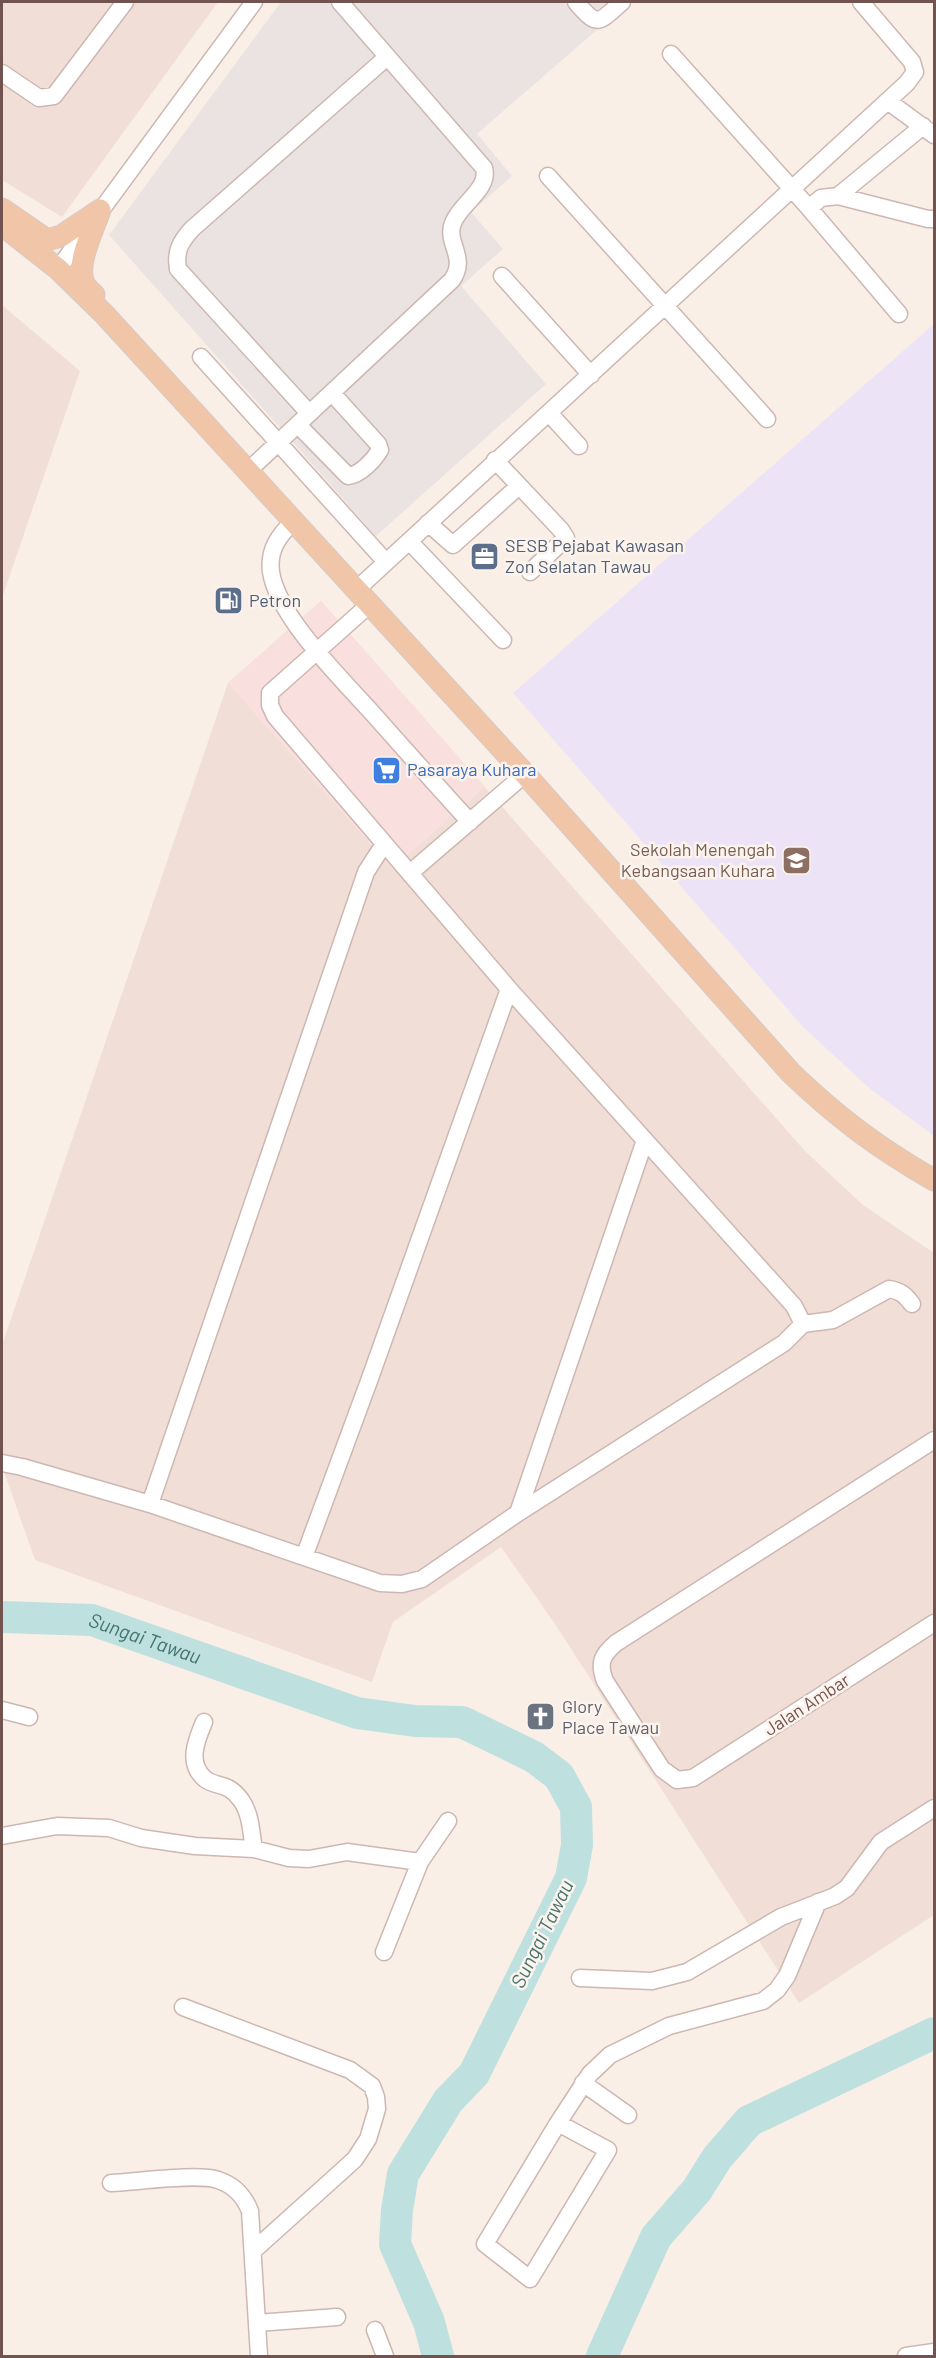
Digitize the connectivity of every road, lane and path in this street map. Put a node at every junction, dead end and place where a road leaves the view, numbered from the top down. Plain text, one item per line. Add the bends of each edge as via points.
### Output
1 (125, 2) edge
2 (254, 2) edge
3 (340, 2) edge
4 (576, 2) edge
5 (622, 2) edge
6 (861, 2) edge
7 (671, 54) dead end
8 (387, 57) junction
9 (2, 74) edge
10 (888, 102) junction
11 (929, 131) edge
12 (548, 176) dead end
13 (792, 189) junction
14 (838, 196) junction
15 (809, 208) junction
16 (2, 209) edge
17 (100, 210) junction
18 (934, 219) edge
19 (2, 225) edge
20 (58, 268) junction
21 (502, 276) dead end
22 (666, 307) junction
23 (104, 314) junction
24 (899, 314) dead end
25 (201, 357) dead end
26 (591, 375) junction
27 (332, 393) junction
28 (549, 413) junction
29 (303, 419) junction
30 (767, 419) dead end
31 (279, 443) junction
32 (579, 446) dead end
33 (495, 460) junction
34 (249, 470) junction
35 (519, 486) junction
36 (294, 520) junction
37 (428, 523) junction
38 (410, 541) junction
39 (386, 562) junction
40 (530, 572) dead end
41 (363, 598) junction
42 (503, 640) dead end
43 (316, 651) junction
44 (525, 774) junction
45 (470, 822) junction
46 (384, 844) junction
47 (410, 873) junction
48 (509, 989) junction
49 (645, 1140) junction
50 (934, 1180) edge
51 (912, 1304) dead end
52 (803, 1324) junction
53 (934, 1440) edge
54 (2, 1463) edge
55 (150, 1504) junction
56 (518, 1513) junction
57 (304, 1557) junction
58 (934, 1623) edge
59 (2, 1710) edge
60 (29, 1717) dead end
61 (204, 1722) dead end
62 (934, 1808) edge
63 (448, 1821) dead end
64 (2, 1836) edge
65 (254, 1849) junction
66 (420, 1862) junction
67 (818, 1902) junction
68 (384, 1952) dead end
69 (580, 1978) dead end
70 (183, 2007) dead end
71 (584, 2084) junction
72 (628, 2115) dead end
73 (558, 2123) junction
74 (111, 2183) dead end
75 (253, 2252) junction
76 (337, 2317) dead end
77 (257, 2323) junction
78 (375, 2330) dead end
79 (934, 2352) edge
80 (259, 2356) edge
81 (385, 2356) edge
82 (906, 2356) edge

1 - 9 street via 54,96 39,98
2 - 17 street
3 - 8 street
4 - 5 street via 595,21
6 - 10 street via 912,62 915,72
7 - 13 street
8 - 27 street via 484,168 486,176 453,223 460,262 457,274
8 - 29 street via 192,229 181,241 176,256 178,269
10 - 11 street
10 - 13 street
11 - 14 street
12 - 22 street
13 - 15 street
13 - 22 street
14 - 15 street via 821,198
14 - 18 street
15 - 24 street
16 - 17 main road via 47,240 61,236
17 - 20 street
17 - 23 main road via 81,271 85,285 101,303
19 - 20 main road
20 - 23 main road
21 - 26 street
22 - 26 street
22 - 30 street
23 - 34 main road
25 - 31 street
26 - 28 street
27 - 29 street
27 - 29 street via 380,450 354,476 348,476
28 - 32 street
28 - 33 street
29 - 31 street
31 - 34 street
31 - 39 street
33 - 35 street
33 - 37 street
34 - 36 main road
35 - 37 street via 453,545
35 - 40 street via 566,538
36 - 41 main road
36 - 43 street via 274,542 271,572 290,614
37 - 38 street
38 - 39 street
38 - 42 street
39 - 41 street
41 - 43 street
41 - 44 main road
43 - 45 street
43 - 46 street via 270,693 270,705 275,716
44 - 45 street
44 - 50 main road via 791,1073 856,1131
45 - 47 street
46 - 47 street
46 - 55 street via 366,872
47 - 48 street
48 - 49 street
48 - 57 street
49 - 52 street via 794,1306
49 - 56 street
51 - 52 street via 905,1294 890,1289 833,1320
52 - 56 street via 784,1344
53 - 58 street, Jalan Ambar via 626,1636 606,1652 600,1661 601,1670 662,1769 677,1780 693,1778
54 - 55 street
55 - 57 street
56 - 57 street via 422,1579 402,1584 380,1582
59 - 60 street
61 - 65 street via 194,1745 198,1768 205,1779 230,1787 242,1800
62 - 67 street via 881,1842 847,1888
63 - 66 street
64 - 65 street via 57,1826 109,1828 141,1838 195,1846
65 - 66 street via 289,1858 309,1859 347,1852
66 - 68 street
67 - 69 street via 781,1917 687,1972 652,1981
67 - 71 street via 787,1976 763,2001 669,2026 610,2055
70 - 75 street via 350,2070 372,2086 376,2097 374,2125 355,2159
71 - 72 street
71 - 73 street
73 - 73 street via 608,2150 530,2279 485,2244
74 - 75 street via 208,2177 227,2184 245,2199 250,2211
75 - 77 street
76 - 77 street
77 - 80 street
78 - 81 street
79 - 82 street

